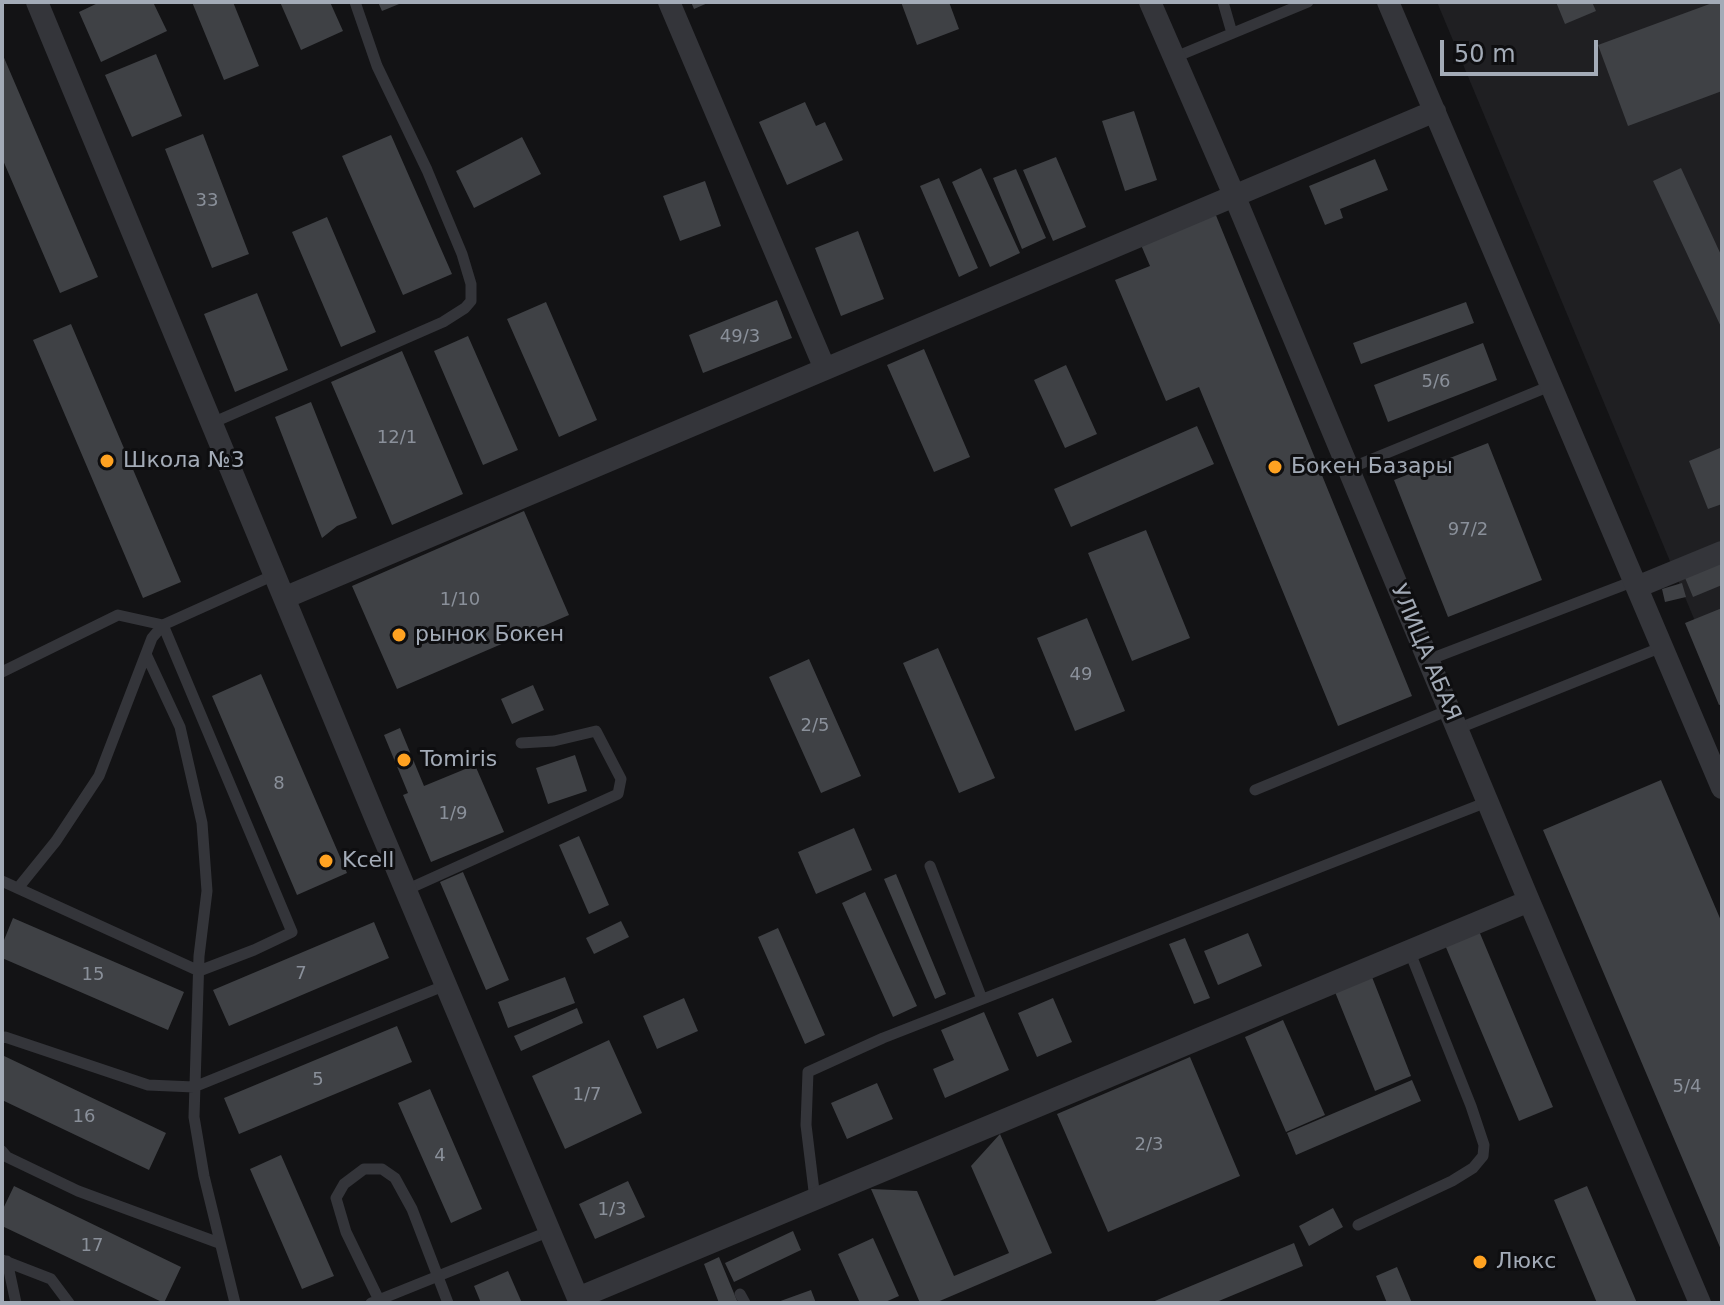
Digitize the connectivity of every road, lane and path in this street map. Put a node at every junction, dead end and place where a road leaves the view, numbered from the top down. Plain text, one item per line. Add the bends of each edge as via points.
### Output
1 (37, 2) edge
2 (355, 2) edge
3 (669, 2) edge
4 (1150, 2) edge
5 (1223, 2) edge
6 (1308, 2) edge
7 (1388, 2) edge
8 (1294, 5) edge
9 (1232, 33) junction
10 (1173, 58) junction
11 (1435, 111) junction
12 (1234, 195) junction
13 (825, 369) junction
14 (1550, 386) junction
15 (212, 423) junction
16 (1348, 469) junction
17 (1722, 552) edge
18 (274, 575) junction
19 (1636, 584) junction
20 (284, 598) junction
21 (163, 625) junction
22 (1662, 647) junction
23 (146, 654) junction
24 (1428, 660) junction
25 (2, 672) edge
26 (1453, 719) junction
27 (521, 743) dead end
28 (1722, 788) edge
29 (1255, 790) dead end
30 (1487, 802) junction
31 (930, 866) dead end
32 (2, 881) edge
33 (18, 888) junction
34 (406, 890) junction
35 (1529, 901) junction
36 (1409, 950) junction
37 (199, 971) junction
38 (446, 985) junction
39 (982, 999) junction
40 (2, 1038) edge
41 (194, 1087) junction
42 (4, 1159) edge
43 (815, 1199) junction
44 (1358, 1225) dead end
45 (550, 1231) junction
46 (219, 1243) junction
47 (4, 1259) edge
48 (437, 1276) junction
49 (579, 1301) edge
50 (375, 1302) edge
51 (16, 1303) edge
52 (69, 1303) edge
53 (235, 1303) edge
54 (448, 1303) edge
55 (1700, 1303) edge

1 - 15 street
2 - 15 lane via 377,66 462,254 471,301 443,322
3 - 13 street
4 - 10 street, УЛИЦА АБАЯ
5 - 9 lane
6 - 8 lane
7 - 11 street
8 - 9 lane
9 - 10 lane
10 - 12 street, УЛИЦА АБАЯ
11 - 12 street
11 - 14 street
12 - 13 street
12 - 16 street, УЛИЦА АБАЯ
13 - 20 street
14 - 16 lane
14 - 19 street
15 - 18 street
16 - 24 street, УЛИЦА АБАЯ
17 - 19 street
18 - 20 street
18 - 21 lane
19 - 22 street
19 - 24 lane
20 - 34 street
21 - 23 lane
21 - 25 lane via 118,615
21 - 37 lane via 292,932
22 - 26 lane
22 - 28 street
23 - 33 lane via 99,776
23 - 37 lane via 180,727 202,823 207,891
24 - 26 street, УЛИЦА АБАЯ
26 - 29 lane
26 - 30 street, УЛИЦА АБАЯ
27 - 34 lane via 596,731 621,779 618,794
30 - 35 street, УЛИЦА АБАЯ
30 - 39 lane
31 - 39 lane
32 - 33 lane
33 - 37 lane
34 - 38 street
35 - 36 street
35 - 55 street, УЛИЦА АБАЯ
36 - 43 street
36 - 44 lane via 1471,1106 1483,1156 1452,1181
37 - 41 lane
38 - 41 lane
38 - 45 street
39 - 43 lane via 808,1072 806,1125
40 - 41 lane via 148,1085
41 - 46 lane via 196,1132
42 - 46 lane
43 - 49 street
45 - 48 lane
45 - 49 street
46 - 53 lane
47 - 51 lane
47 - 52 lane via 51,1279
48 - 50 lane
48 - 50 lane via 395,1178 382,1169 364,1169 336,1198
48 - 54 lane

